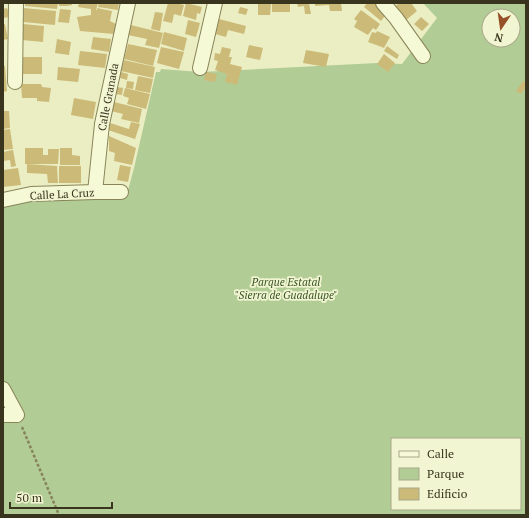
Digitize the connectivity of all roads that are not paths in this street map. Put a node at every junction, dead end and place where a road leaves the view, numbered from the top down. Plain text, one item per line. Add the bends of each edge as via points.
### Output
1 (16, 3) edge
2 (128, 3) edge
3 (215, 3) edge
4 (383, 3) edge
5 (423, 56) dead end
6 (200, 68) dead end
7 (15, 82) dead end
8 (95, 192) junction
9 (121, 192) dead end
10 (3, 200) edge
11 (3, 389) edge
12 (10, 415) edge

1 - 7 street
2 - 8 street, Calle Granada via 102,124
3 - 6 street
4 - 5 street
8 - 9 street, Calle La Cruz
8 - 10 street, Calle La Cruz via 31,194
11 - 12 street

